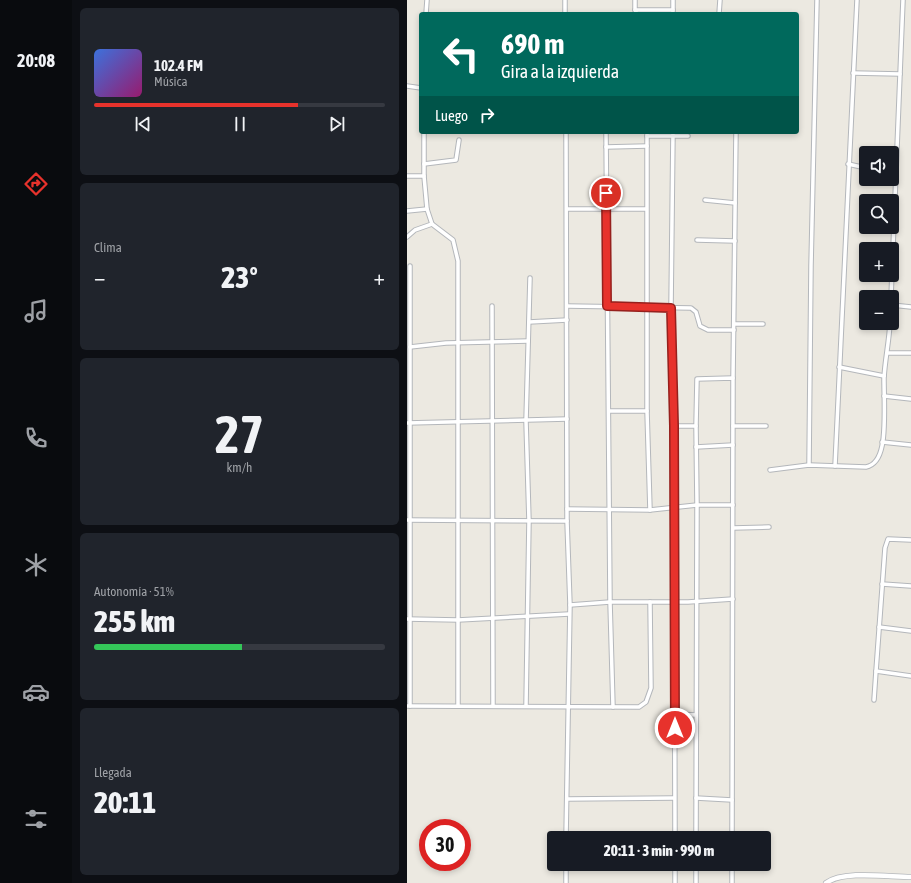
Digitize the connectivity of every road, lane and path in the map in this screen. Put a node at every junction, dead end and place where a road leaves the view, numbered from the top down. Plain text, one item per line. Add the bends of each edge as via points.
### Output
1 (427, 0) edge
2 (565, 0) edge
3 (635, 0) edge
4 (673, 0) edge
5 (720, 0) edge
6 (817, 0) edge
7 (857, 0) edge
8 (903, 0) edge
9 (426, 12) edge
10 (565, 12) edge
11 (636, 12) edge
12 (673, 12) edge
13 (719, 12) edge
14 (853, 73) junction
15 (900, 74) junction
16 (407, 86) edge
17 (419, 88) edge
18 (424, 134) edge
19 (566, 134) edge
20 (606, 134) edge
21 (647, 134) edge
22 (673, 134) edge
23 (736, 134) edge
24 (688, 136) dead end
25 (459, 140) dead end
26 (647, 146) junction
27 (896, 146) edge
28 (606, 147) junction
29 (424, 164) junction
30 (848, 164) junction
31 (859, 166) edge
32 (407, 176) edge
33 (424, 176) junction
34 (894, 186) edge
35 (705, 200) dead end
36 (735, 203) junction
37 (427, 209) junction
38 (567, 209) junction
39 (606, 209) junction
40 (646, 209) junction
41 (407, 211) edge
42 (432, 224) junction
43 (407, 236) edge
44 (697, 240) dead end
45 (735, 241) junction
46 (410, 266) dead end
47 (530, 278) dead end
48 (891, 290) edge
49 (492, 306) dead end
50 (567, 306) junction
51 (607, 306) junction
52 (899, 306) edge
53 (647, 307) junction
54 (911, 307) edge
55 (671, 308) junction
56 (567, 320) junction
57 (529, 322) junction
58 (734, 324) junction
59 (763, 324) dead end
60 (734, 330) junction
61 (890, 330) edge
62 (528, 341) junction
63 (493, 342) junction
64 (458, 343) junction
65 (410, 346) junction
66 (888, 353) junction
67 (911, 354) edge
68 (839, 368) junction
69 (884, 376) junction
70 (733, 378) junction
71 (884, 396) junction
72 (911, 399) edge
73 (609, 411) junction
74 (647, 411) junction
75 (567, 418) junction
76 (458, 421) junction
77 (526, 421) junction
78 (493, 422) junction
79 (409, 423) edge
80 (674, 426) junction
81 (696, 426) junction
82 (733, 426) junction
83 (766, 426) dead end
84 (882, 442) junction
85 (733, 445) junction
86 (911, 445) edge
87 (696, 446) junction
88 (809, 465) junction
89 (835, 466) junction
90 (770, 470) dead end
91 (697, 505) junction
92 (733, 505) junction
93 (674, 507) junction
94 (567, 509) junction
95 (609, 510) junction
96 (650, 510) junction
97 (458, 519) junction
98 (409, 520) edge
99 (494, 520) junction
100 (567, 520) junction
101 (529, 521) junction
102 (769, 526) dead end
103 (733, 528) junction
104 (911, 540) edge
105 (882, 584) junction
106 (911, 586) edge
107 (733, 599) junction
108 (696, 600) junction
109 (610, 602) junction
110 (650, 602) junction
111 (675, 602) junction
112 (570, 605) junction
113 (569, 614) junction
114 (527, 617) junction
115 (493, 619) junction
116 (409, 620) edge
117 (458, 620) junction
118 (879, 628) junction
119 (911, 631) edge
120 (877, 671) junction
121 (911, 676) edge
122 (874, 700) dead end
123 (409, 706) edge
124 (458, 706) junction
125 (493, 706) junction
126 (526, 706) junction
127 (568, 707) junction
128 (613, 707) junction
129 (675, 714) junction
130 (696, 715) junction
131 (567, 798) junction
132 (675, 798) junction
133 (696, 798) junction
134 (732, 800) junction
135 (567, 831) edge
136 (675, 831) edge
137 (696, 831) edge
138 (732, 831) edge
139 (566, 871) edge
140 (675, 871) edge
141 (696, 871) edge
142 (732, 871) edge
143 (911, 877) edge
144 (566, 883) edge
145 (675, 883) edge
146 (696, 883) edge
147 (732, 883) edge
148 (826, 883) edge

1 - 9 street
2 - 10 street
3 - 11 street
4 - 12 street
5 - 13 street
6 - 88 street
7 - 14 street
8 - 15 street
11 - 12 street
14 - 15 street
14 - 30 street
15 - 27 street
16 - 17 street
18 - 29 street
19 - 38 street
20 - 28 street
21 - 22 street
21 - 26 street
22 - 24 street
22 - 55 street
23 - 36 street
25 - 29 street via 456,160
26 - 28 street
26 - 40 street
28 - 39 street
29 - 33 street
30 - 31 street
30 - 68 street
32 - 33 street
33 - 37 street
34 - 48 street
35 - 36 street
36 - 45 street
37 - 41 street
37 - 42 street
38 - 39 street
38 - 50 street
39 - 40 street
39 - 51 street
40 - 53 street
42 - 43 street
42 - 64 street via 453,240 456,249
44 - 45 street
45 - 58 street
46 - 65 street
47 - 57 street
49 - 63 street
50 - 51 street
50 - 56 street
51 - 53 street
51 - 73 street
52 - 54 street
53 - 55 street
53 - 74 street
55 - 60 street via 691,308 696,312 699,326 708,330
55 - 80 street
56 - 57 street
56 - 75 street
57 - 62 street
58 - 59 street
58 - 60 street
60 - 70 street
61 - 66 street
62 - 63 street
62 - 77 street
63 - 64 street
63 - 78 street
64 - 65 street
64 - 76 street
65 - 79 street
66 - 67 street
66 - 69 street
68 - 69 street
68 - 89 street
69 - 71 street
70 - 81 street via 697,379
70 - 82 street
71 - 72 street
71 - 84 street
73 - 74 street
73 - 95 street
74 - 96 street
75 - 77 street
75 - 94 street
76 - 78 street
76 - 79 street
76 - 97 street
77 - 78 street
77 - 101 street
78 - 99 street
79 - 98 street
80 - 81 street
80 - 93 street
81 - 87 street
82 - 83 street
82 - 85 street
84 - 86 street
84 - 89 street via 877,460 872,466
85 - 87 street
85 - 92 street
87 - 91 street
88 - 89 street
88 - 90 street
91 - 92 street
91 - 93 street
91 - 108 street
92 - 103 street
93 - 96 street
93 - 111 street
94 - 95 street
94 - 100 street
95 - 96 street
95 - 109 street
97 - 98 street
97 - 99 street
97 - 117 street
98 - 116 street
99 - 101 street
99 - 115 street
100 - 101 street
100 - 112 street
101 - 114 street
102 - 103 street
103 - 107 street
104 - 105 street via 889,539 885,548
105 - 106 street
105 - 118 street
107 - 108 street
107 - 134 street
108 - 111 street
108 - 130 street
109 - 110 street
109 - 112 street
109 - 128 street
110 - 111 street
110 - 128 street via 651,688 646,702 639,707
111 - 129 street
112 - 113 street
113 - 114 street
113 - 127 street
114 - 115 street
114 - 126 street
115 - 117 street
115 - 125 street
116 - 117 street
116 - 123 street
117 - 124 street
118 - 119 street
118 - 120 street
120 - 121 street
120 - 122 street
123 - 124 street
124 - 125 street
125 - 126 street
126 - 127 street
127 - 128 street
127 - 131 street
129 - 130 street
129 - 132 street
130 - 133 street
131 - 132 street
131 - 135 street
132 - 136 street
133 - 134 street
133 - 137 street
134 - 138 street
139 - 144 street
140 - 145 street
141 - 146 street
142 - 147 street
143 - 148 street via 853,876 835,878

